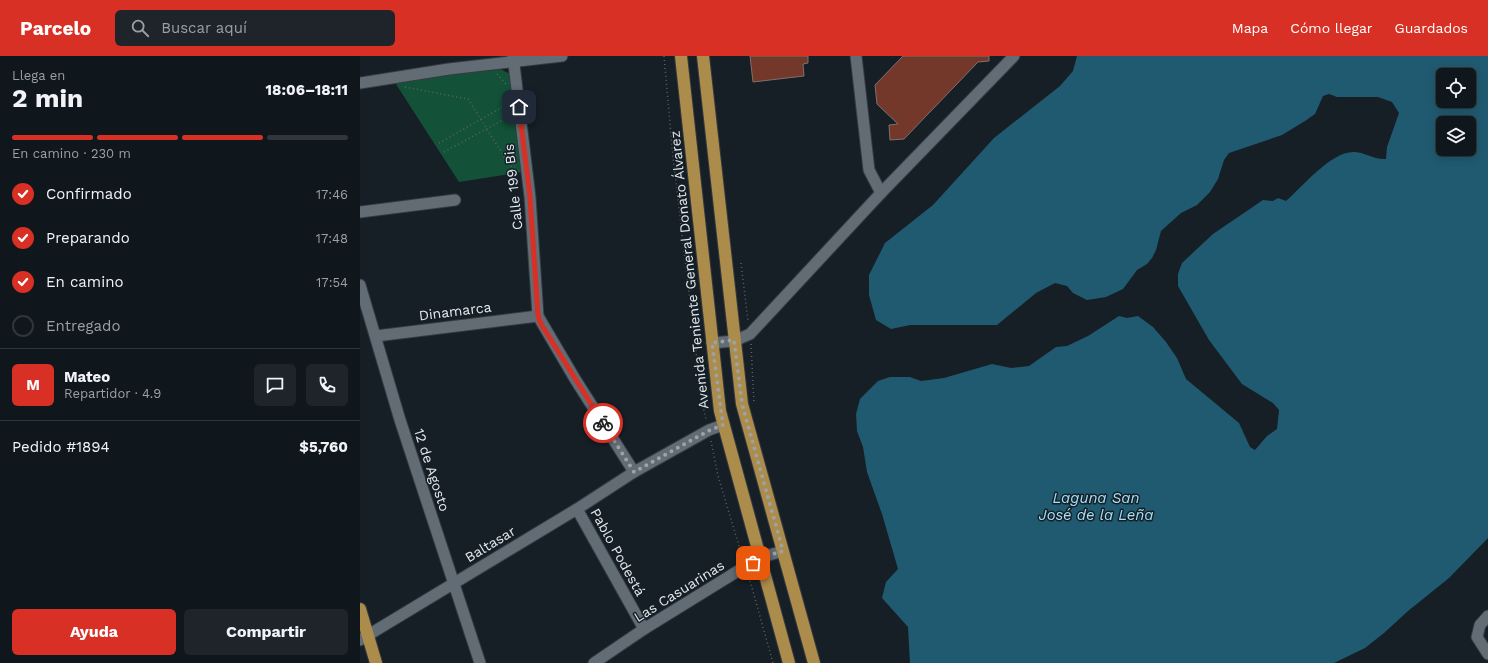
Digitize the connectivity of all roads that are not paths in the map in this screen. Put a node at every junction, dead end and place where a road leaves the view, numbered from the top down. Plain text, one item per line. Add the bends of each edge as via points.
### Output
1 (562, 56) edge
2 (681, 56) edge
3 (703, 56) edge
4 (856, 56) edge
5 (1014, 56) edge
6 (513, 59) edge
7 (360, 83) edge
8 (881, 192) junction
9 (455, 200) dead end
10 (360, 212) edge
11 (360, 285) edge
12 (538, 316) junction
13 (376, 336) junction
14 (734, 340) junction
15 (712, 343) junction
16 (723, 425) junction
17 (634, 472) junction
18 (577, 509) junction
19 (783, 551) junction
20 (760, 558) junction
21 (454, 583) junction
22 (360, 609) edge
23 (1488, 616) edge
24 (644, 629) junction
25 (364, 638) edge
26 (1488, 654) edge
27 (611, 658) edge
28 (376, 663) edge
29 (480, 663) edge
30 (594, 663) edge
31 (789, 663) edge
32 (814, 663) edge

1 - 6 street
2 - 15 main road, Avenida Teniente General Donato Álvarez
3 - 14 main road
4 - 8 street via 869,170
5 - 8 street
6 - 7 street
6 - 12 street, Calle 199 Bis via 530,197
8 - 14 street via 750,333
9 - 10 street
11 - 13 street, 12 de Agosto
12 - 13 street, Dinamarca
12 - 17 street
13 - 21 street, 12 de Agosto via 400,420
14 - 15 street
14 - 19 main road via 742,404
15 - 16 main road, Avenida Teniente General Donato Álvarez
16 - 17 street, Baltasar
16 - 20 main road, Avenida Teniente General Donato Álvarez
17 - 18 street, Baltasar
18 - 21 street, Baltasar
18 - 24 street, Pablo Podestá
19 - 20 street, Las Casuarinas
19 - 32 main road
20 - 24 street, Las Casuarinas
20 - 31 main road, Avenida Teniente General Donato Álvarez
21 - 25 street, Baltasar
21 - 29 street, 12 de Agosto
22 - 25 main road
23 - 26 street via 1480,625 1477,637
24 - 27 street, Las Casuarinas
25 - 28 main road
27 - 30 street, Las Casuarinas

